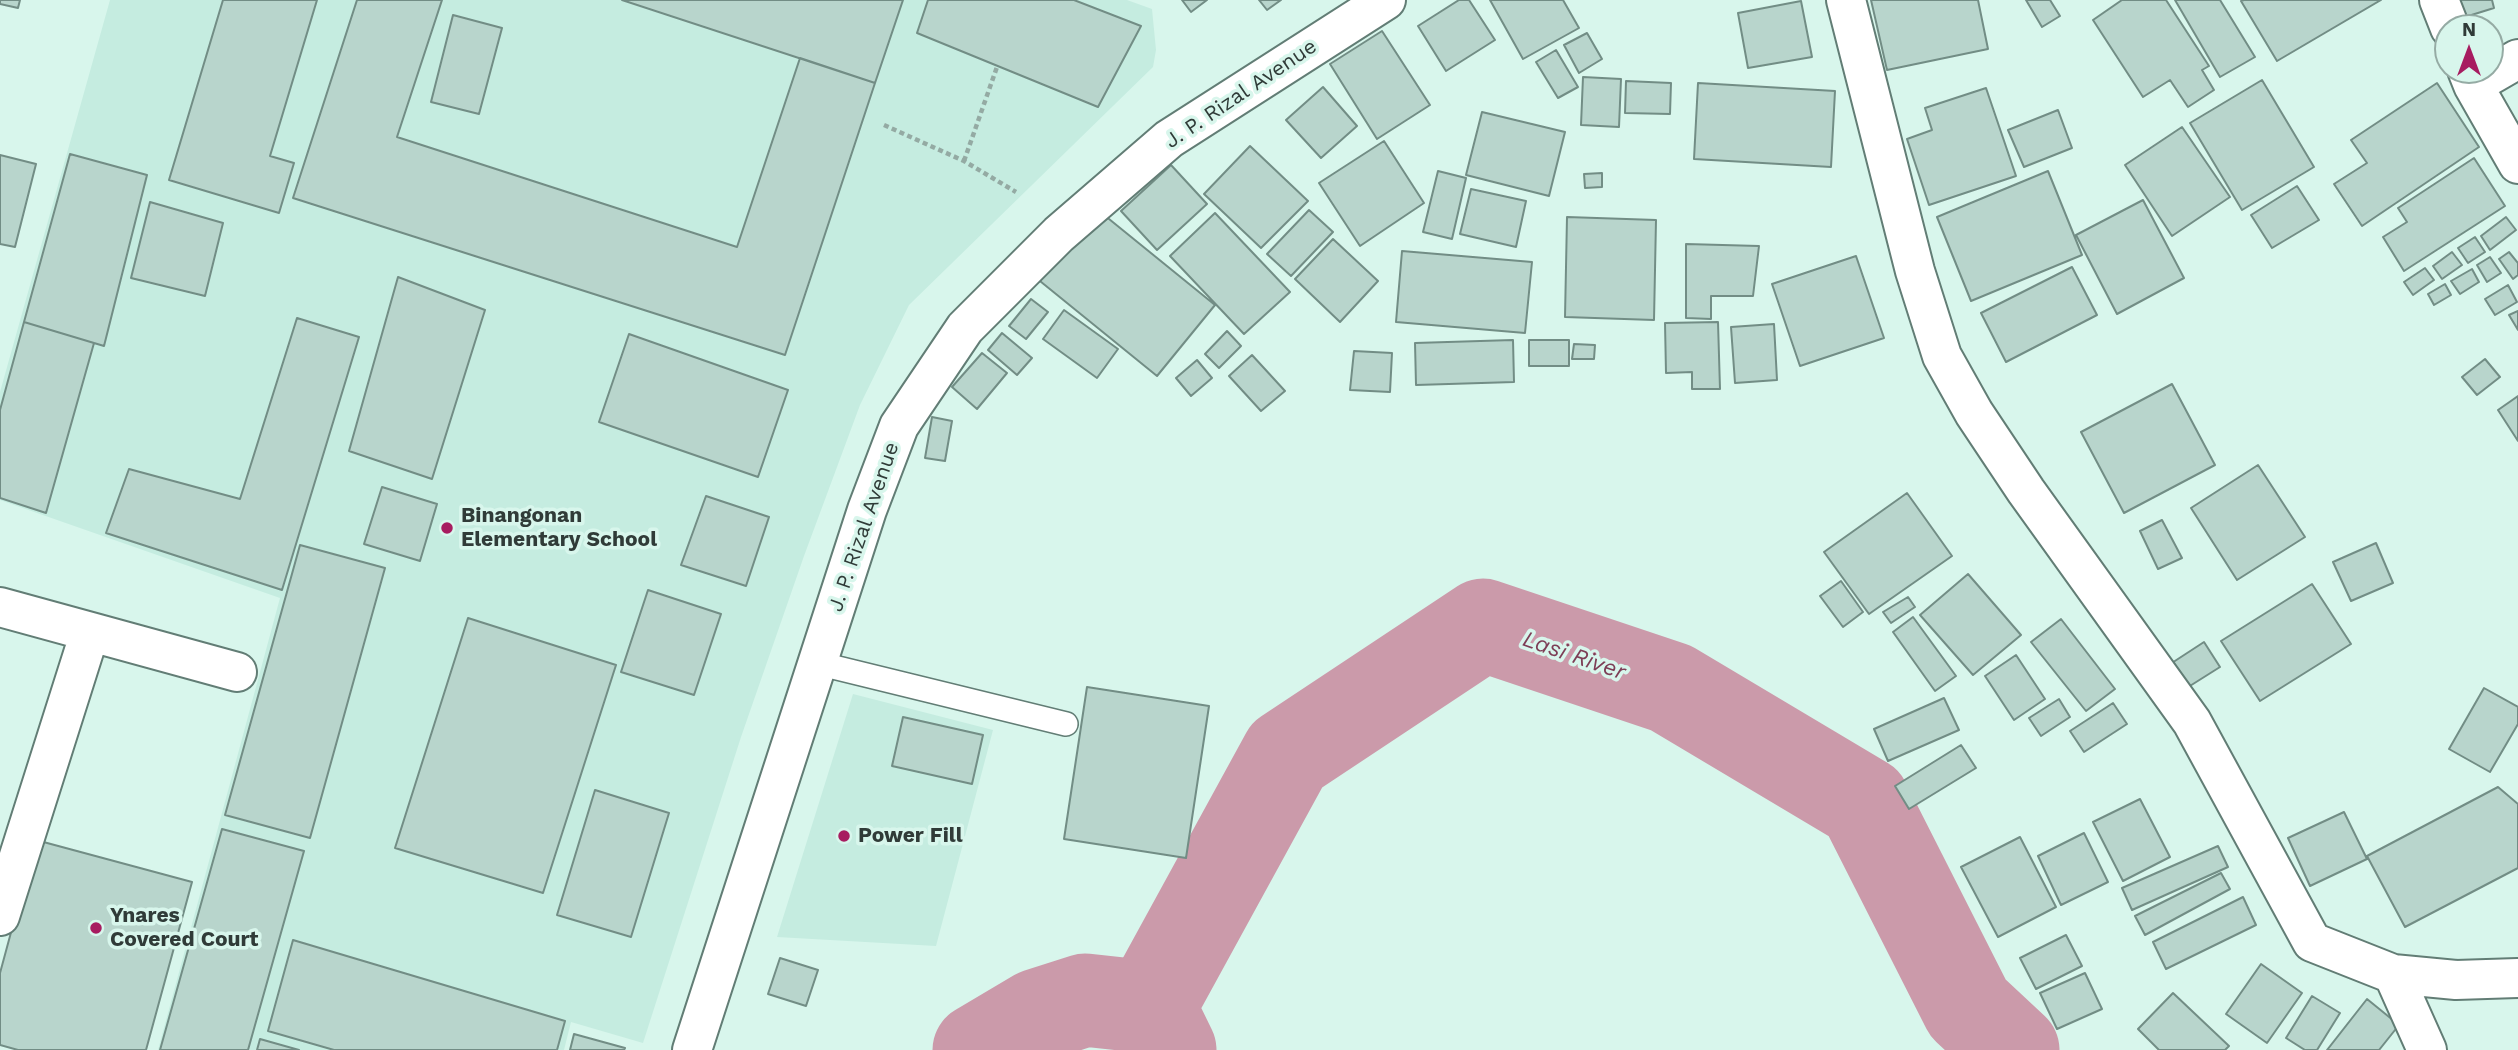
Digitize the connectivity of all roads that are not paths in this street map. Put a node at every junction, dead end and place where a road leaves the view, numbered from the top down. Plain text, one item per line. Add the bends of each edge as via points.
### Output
1 (1386, 0) edge
2 (1846, 0) edge
3 (2473, 84) edge
4 (2518, 164) edge
5 (0, 607) edge
6 (90, 632) junction
7 (817, 663) junction
8 (237, 672) dead end
9 (1066, 724) dead end
10 (0, 916) edge
11 (2393, 974) junction
12 (2518, 978) edge
13 (692, 1050) edge
14 (2427, 1050) edge

1 - 7 street, J. P. Rizal Avenue via 1169,139 1059,233 965,328 899,426 870,499
2 - 11 street via 1925,306 1942,356 1974,413 2192,722 2312,942
3 - 4 street
5 - 6 street
6 - 8 street
6 - 10 street
7 - 9 lane
7 - 13 street, J. P. Rizal Avenue
11 - 12 street via 2456,980
11 - 14 street

